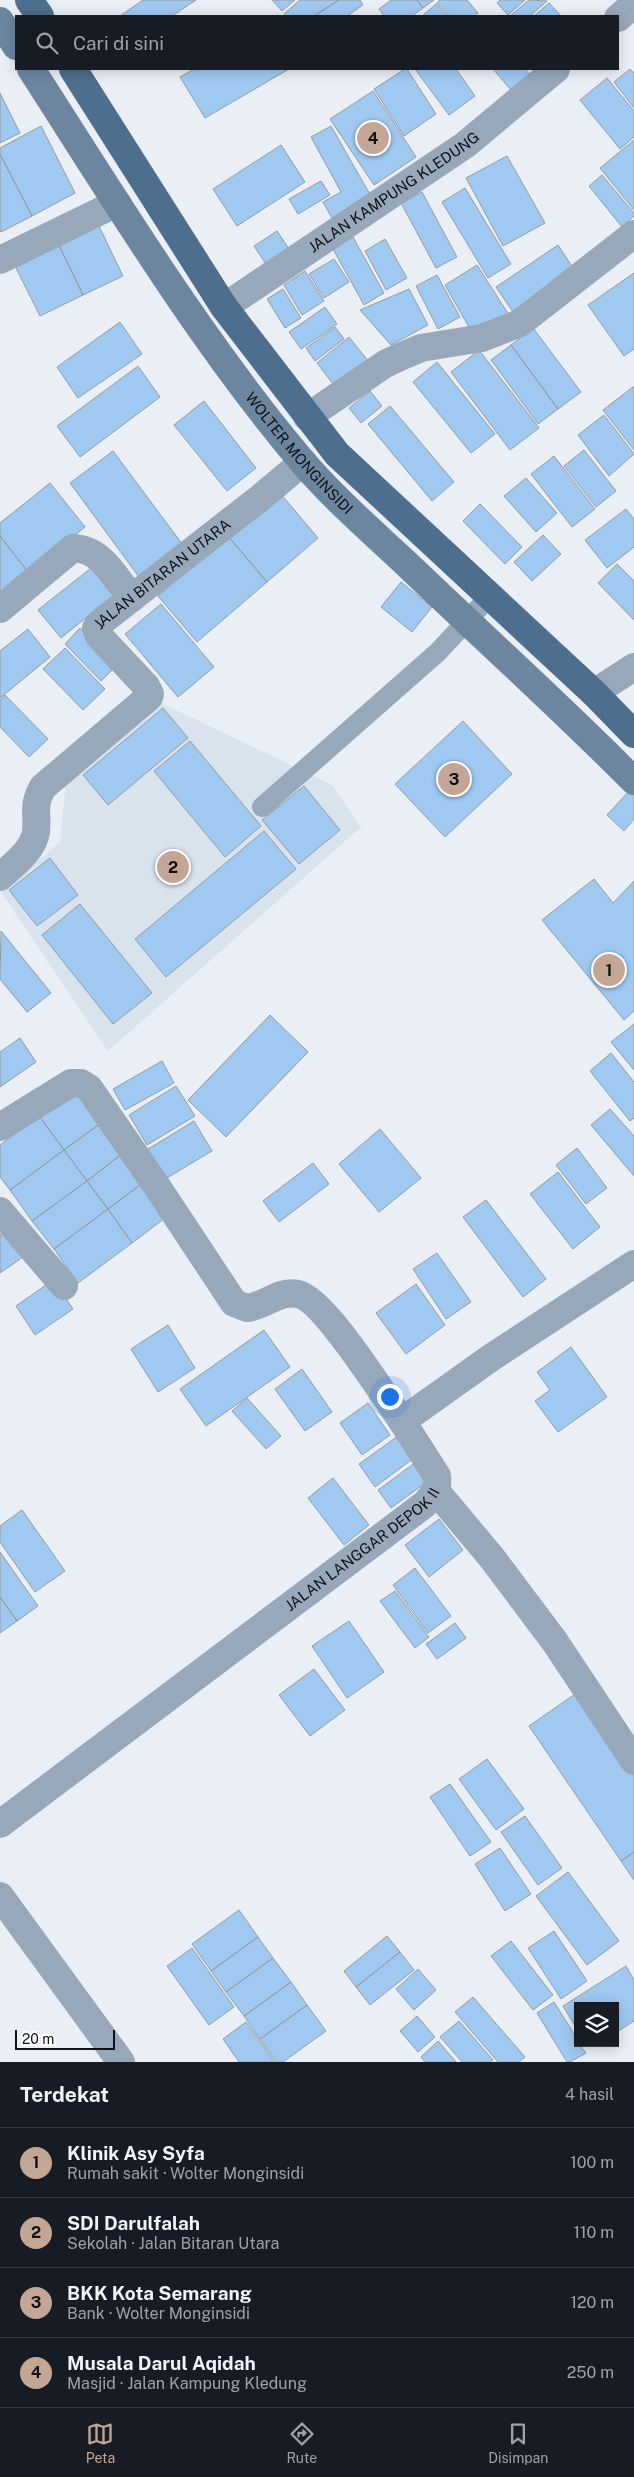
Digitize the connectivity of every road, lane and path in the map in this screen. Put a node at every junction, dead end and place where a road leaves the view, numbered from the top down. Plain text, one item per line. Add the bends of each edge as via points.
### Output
1 (30, 0) edge
2 (634, 4) edge
3 (39, 15) edge
4 (619, 17) edge
5 (0, 20) edge
6 (15, 44) edge
7 (32, 70) edge
8 (74, 70) edge
9 (555, 70) edge
10 (117, 203) junction
11 (634, 234) edge
12 (0, 260) edge
13 (224, 307) junction
14 (307, 417) junction
15 (295, 468) junction
16 (489, 597) junction
17 (132, 598) junction
18 (0, 609) edge
19 (462, 628) junction
20 (634, 667) edge
21 (594, 693) junction
22 (634, 734) edge
23 (634, 780) edge
24 (262, 806) dead end
25 (0, 877) edge
26 (0, 1126) edge
27 (0, 1211) edge
28 (634, 1264) edge
29 (64, 1286) dead end
30 (402, 1420) junction
31 (436, 1491) junction
32 (634, 1761) edge
33 (0, 1824) edge
34 (5, 1914) edge
35 (121, 2062) edge

1 - 3 main road
2 - 4 street
5 - 6 main road
7 - 10 main road, WOLTER MONGINSIDI
8 - 13 main road, WOLTER MONGINSIDI
9 - 13 street, JALAN KAMPUNG KLEDUNG via 465,146
10 - 12 street
10 - 15 main road, WOLTER MONGINSIDI
11 - 14 street via 520,323 482,338 421,348 402,356
13 - 14 main road, WOLTER MONGINSIDI
14 - 16 main road, WOLTER MONGINSIDI via 337,454
15 - 17 street, JALAN BITARAN UTARA
15 - 19 main road, WOLTER MONGINSIDI via 340,502
16 - 19 lane
16 - 21 main road, WOLTER MONGINSIDI
17 - 18 street via 97,554 85,548 73,548
17 - 25 street, JALAN BITARAN UTARA via 96,628 99,636 149,690 149,697 43,787 36,800 33,843
19 - 23 main road, WOLTER MONGINSIDI via 565,712
19 - 24 lane
20 - 21 street
21 - 22 main road, WOLTER MONGINSIDI
26 - 30 street, JALAN LANGGAR DEPOK II via 71,1083 81,1083 88,1088 234,1303 248,1308 280,1295 300,1294 308,1299 330,1320
27 - 29 street
28 - 30 street
30 - 31 street, JALAN LANGGAR DEPOK II via 437,1476
31 - 32 street via 492,1558 555,1642
31 - 33 street, JALAN LANGGAR DEPOK II via 417,1510
34 - 35 street

